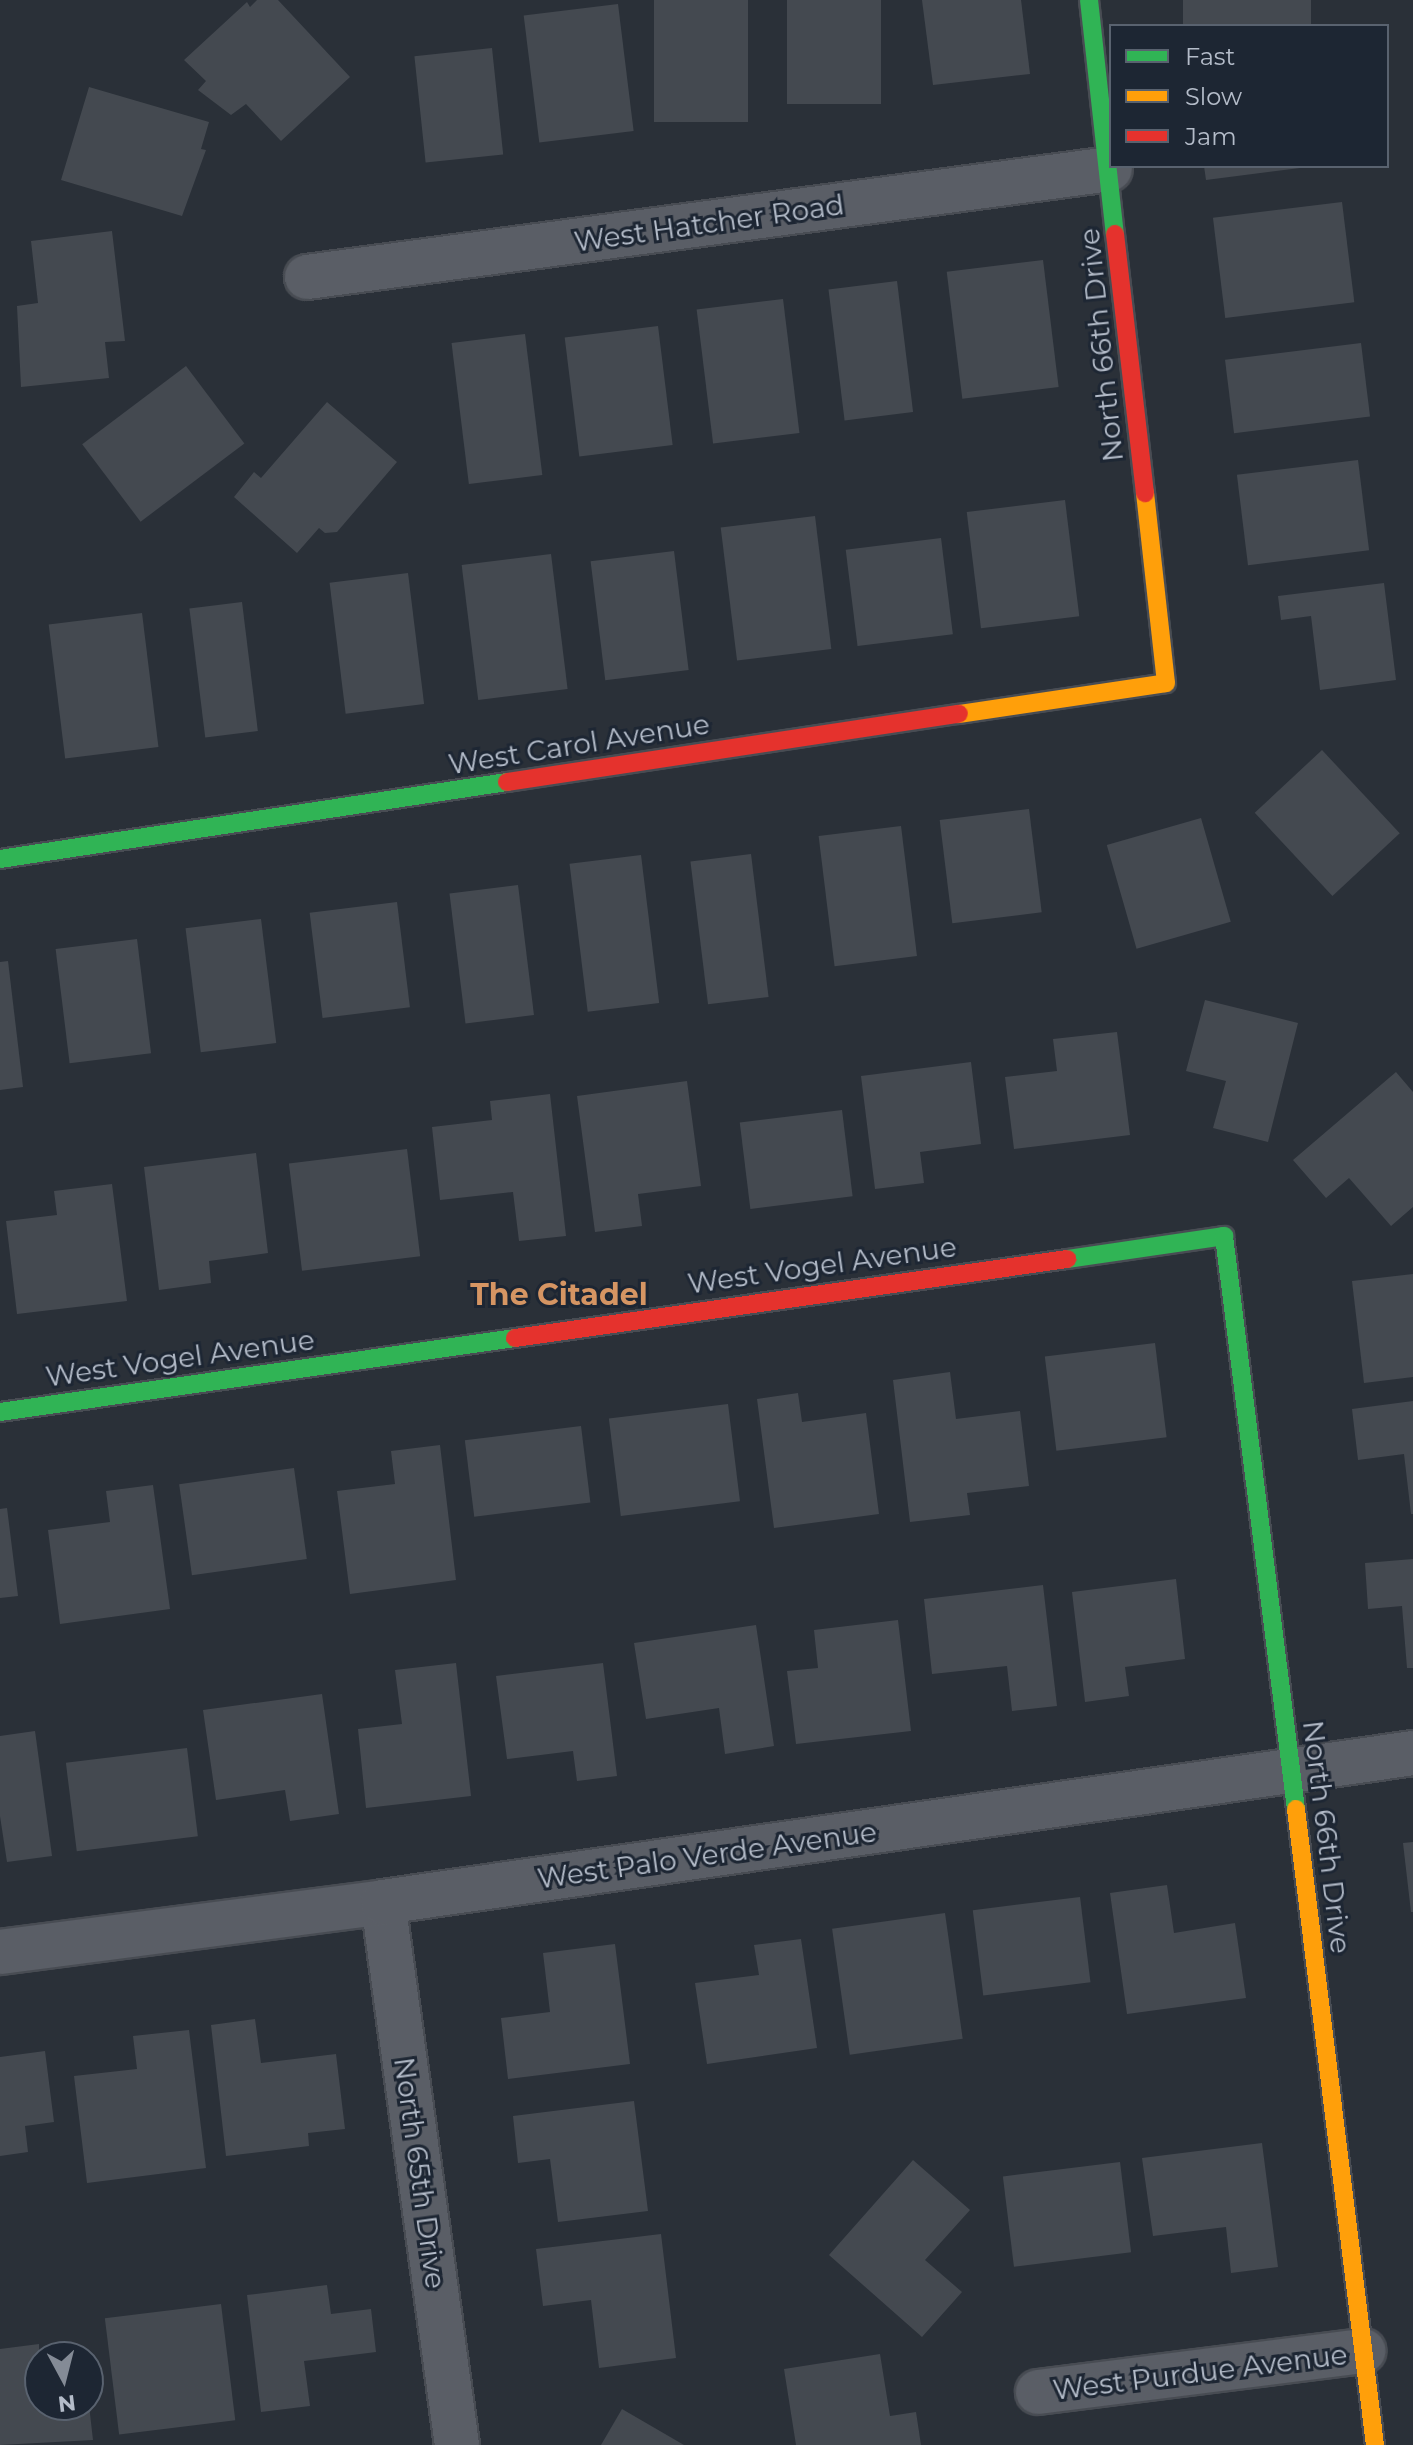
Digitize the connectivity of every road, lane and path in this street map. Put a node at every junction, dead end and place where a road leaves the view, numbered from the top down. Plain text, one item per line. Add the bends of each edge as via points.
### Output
1 (1089, 0) edge
2 (1109, 161) edge
3 (1110, 169) joint
4 (307, 277) dead end
5 (1166, 683) joint
6 (0, 859) edge
7 (1224, 1236) joint
8 (0, 1412) edge
9 (1413, 1753) edge
10 (1291, 1771) junction
11 (383, 1902) junction
12 (0, 1952) edge
13 (1363, 2351) junction
14 (1038, 2392) dead end
15 (457, 2445) edge
16 (1375, 2445) edge

1 - 2 street, North 66th Drive
3 - 4 street, West Hatcher Road
3 - 5 street, North 66th Drive
5 - 6 street, West Carol Avenue
7 - 8 street, West Vogel Avenue
7 - 10 street, North 66th Drive
9 - 10 street, West Palo Verde Avenue
10 - 11 street, West Palo Verde Avenue
10 - 13 street, North 66th Drive
11 - 12 street, West Palo Verde Avenue
11 - 15 street, North 65th Drive
13 - 14 street, West Purdue Avenue
13 - 16 street, North 66th Drive

